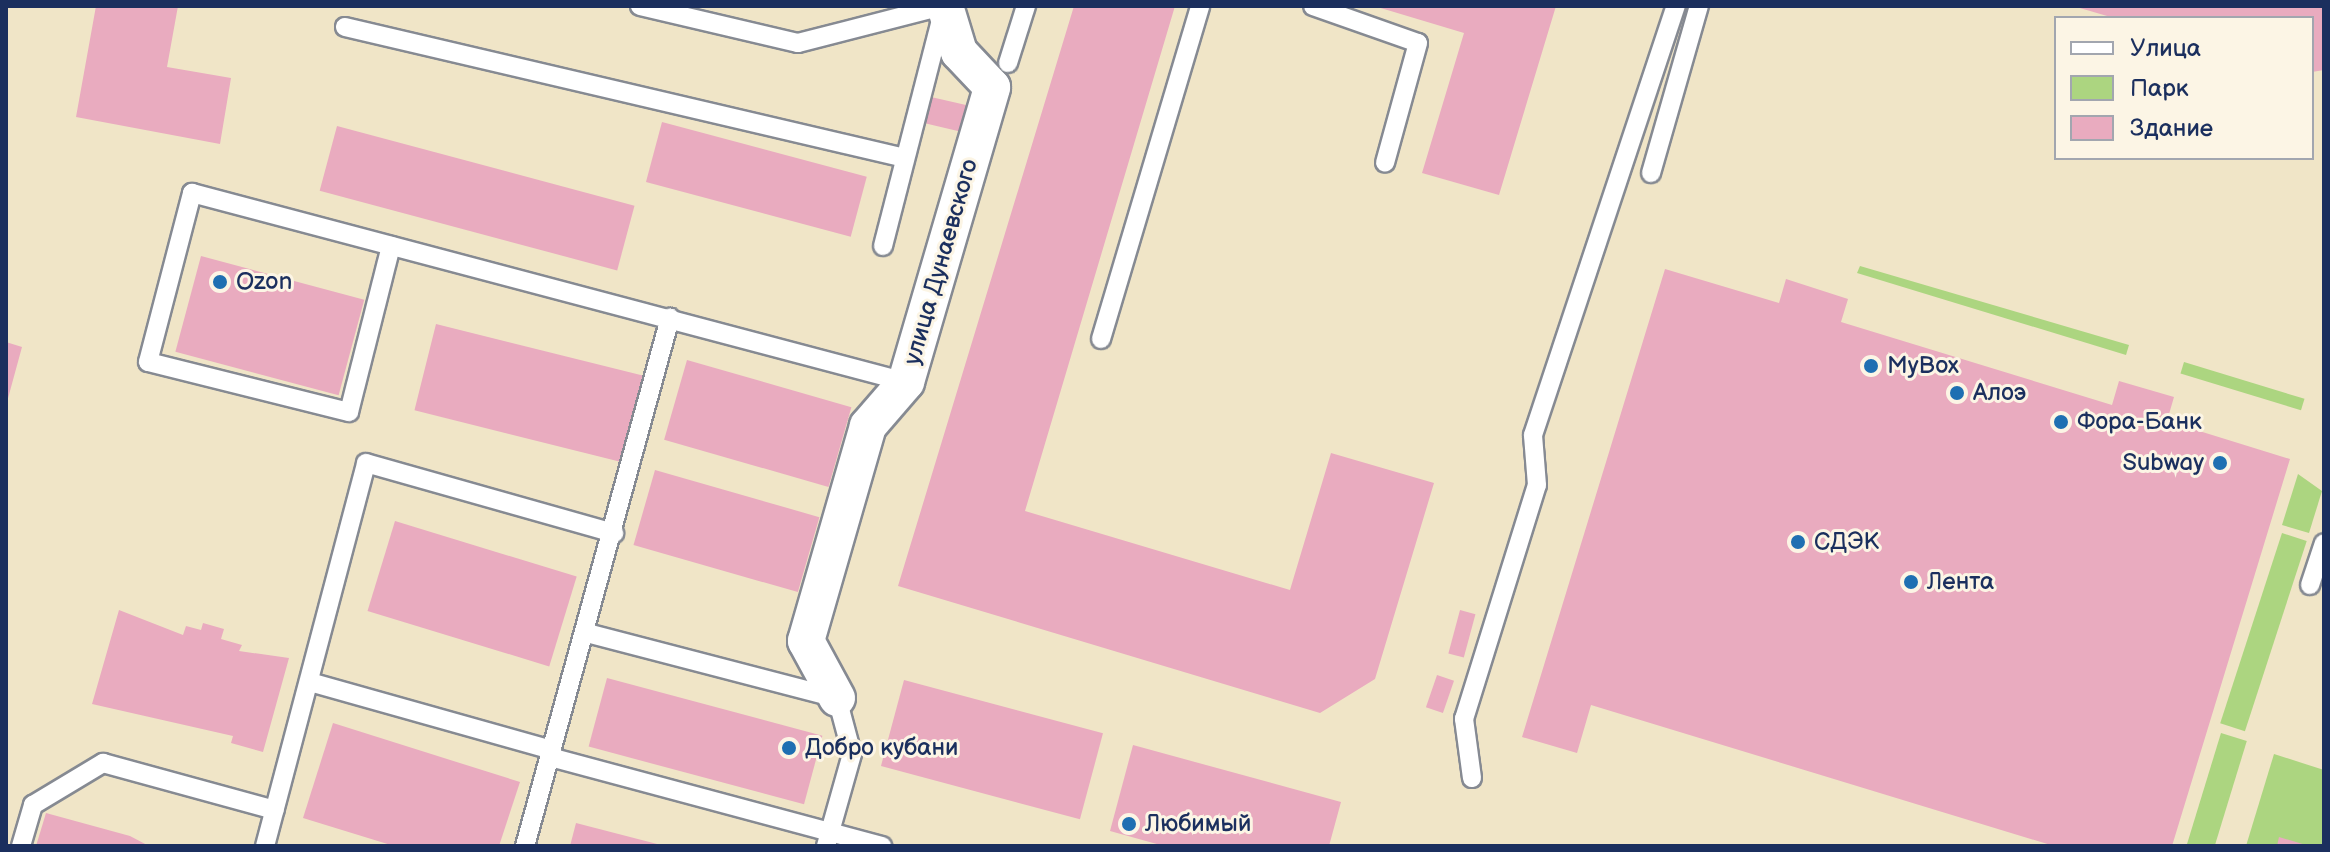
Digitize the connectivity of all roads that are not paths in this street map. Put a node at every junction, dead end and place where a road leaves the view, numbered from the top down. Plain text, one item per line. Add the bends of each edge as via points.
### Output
1 (640, 6) edge
2 (944, 6) edge
3 (1026, 6) edge
4 (1200, 6) edge
5 (1313, 6) edge
6 (1676, 6) edge
7 (1699, 6) edge
8 (345, 27) dead end
9 (1008, 63) dead end
10 (905, 158) junction
11 (1385, 163) dead end
12 (1651, 173) dead end
13 (391, 246) junction
14 (883, 246) dead end
15 (670, 318) junction
16 (1101, 339) dead end
17 (906, 382) junction
18 (614, 533) junction
19 (2324, 543) edge
20 (2310, 585) dead end
21 (587, 633) junction
22 (310, 682) junction
23 (837, 698) junction
24 (551, 753) junction
25 (1472, 778) dead end
26 (275, 810) junction
27 (828, 839) edge
28 (21, 846) edge
29 (265, 846) edge
30 (525, 846) edge
31 (882, 846) edge

1 - 2 lane via 798,43
2 - 10 lane
2 - 17 street, улица Дунаевского via 959,52 992,87
3 - 9 lane
4 - 16 lane
5 - 11 lane via 1418,43
6 - 25 lane via 1533,435 1537,485 1464,719
7 - 12 lane
8 - 10 lane
10 - 14 lane
13 - 13 lane via 349,412 148,362 192,193
13 - 15 lane
15 - 17 lane
15 - 18 lane
17 - 23 street, улица Дунаевского via 868,426 806,641
18 - 21 lane
18 - 22 lane via 366,463
19 - 20 lane
21 - 23 lane
21 - 24 lane
22 - 24 lane
22 - 26 lane
23 - 27 lane via 852,754
24 - 27 lane
24 - 30 lane
26 - 28 lane via 103,763 33,805
26 - 29 lane
27 - 31 lane

